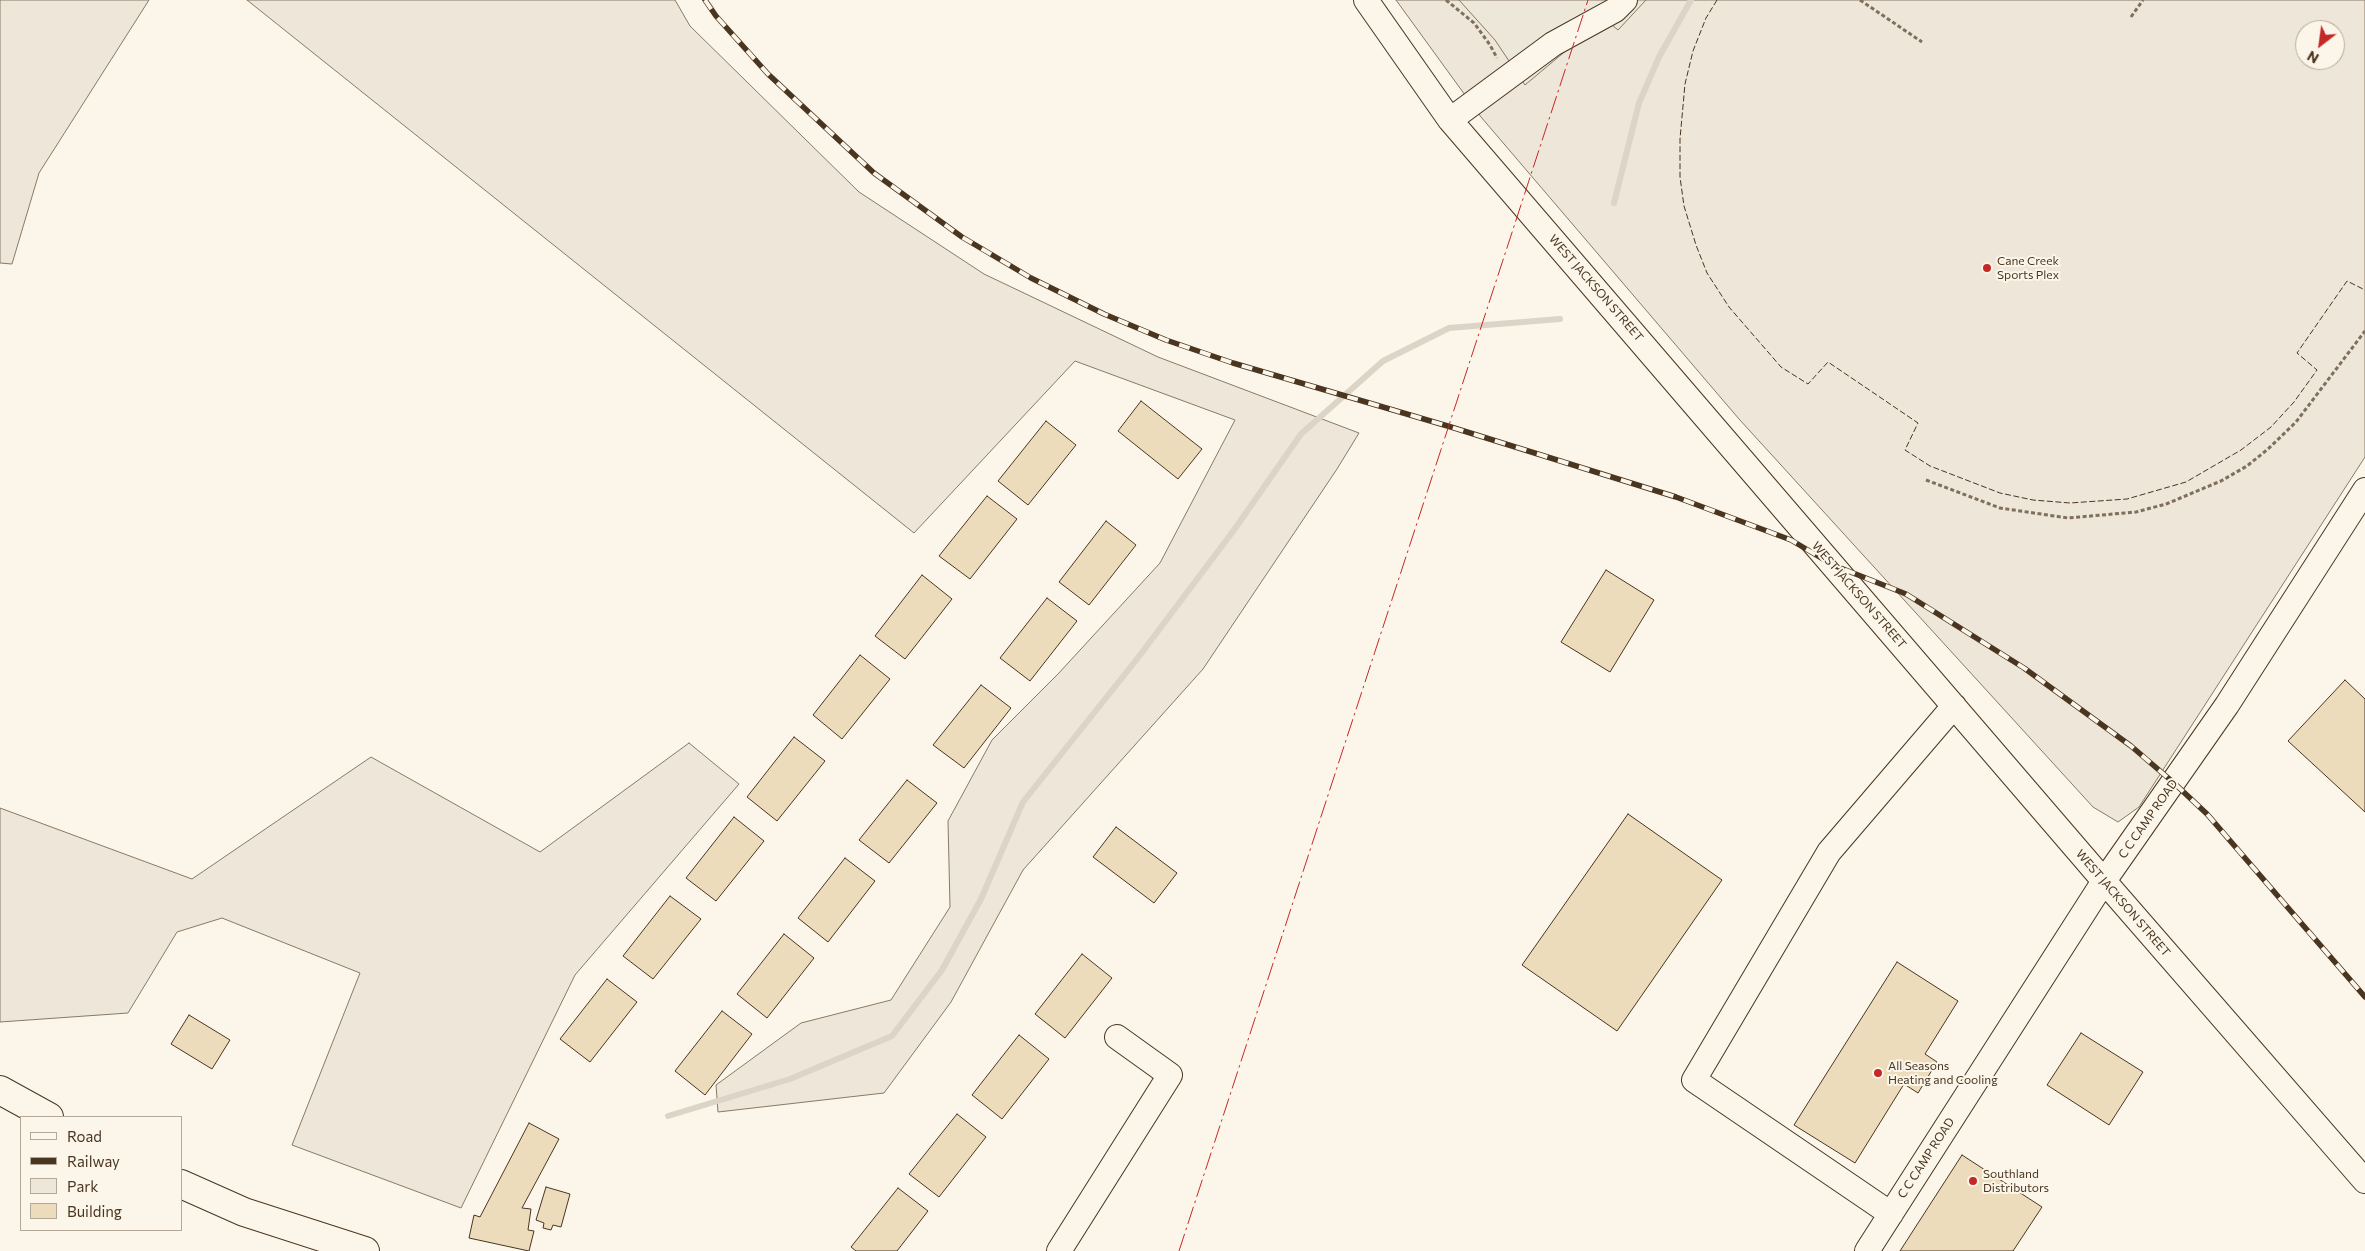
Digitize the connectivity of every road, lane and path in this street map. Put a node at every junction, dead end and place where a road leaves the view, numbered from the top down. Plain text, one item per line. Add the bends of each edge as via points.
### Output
1 (1366, 0) edge
2 (1446, 0) edge
3 (1625, 0) edge
4 (1860, 0) edge
5 (2143, 0) edge
6 (2131, 17) dead end
7 (1922, 42) dead end
8 (1498, 60) dead end
9 (1450, 120) junction
10 (2365, 330) edge
11 (1926, 480) dead end
12 (2365, 490) edge
13 (1954, 706) junction
14 (2104, 881) junction
15 (1116, 1037) dead end
16 (0, 1090) edge
17 (47, 1116) edge
18 (2365, 1181) edge
19 (182, 1184) edge
20 (1891, 1214) junction
21 (365, 1251) edge
22 (1059, 1251) edge
23 (1867, 1251) edge

1 - 9 street, WEST JACKSON STREET
2 - 8 path via 1474,23
3 - 9 street via 1615,10 1553,44
4 - 7 path
5 - 6 path
9 - 13 street, WEST JACKSON STREET
10 - 11 path via 2296,422 2268,449 2221,481 2166,504 2136,512 2068,518 2000,508
12 - 14 street, C C CAMP ROAD via 2227,705
13 - 14 street, WEST JACKSON STREET
13 - 20 street via 1829,852 1694,1080
14 - 18 street, WEST JACKSON STREET
14 - 20 street, C C CAMP ROAD
15 - 22 street via 1170,1075
16 - 17 main road
19 - 21 main road via 244,1212
20 - 23 street, C C CAMP ROAD

